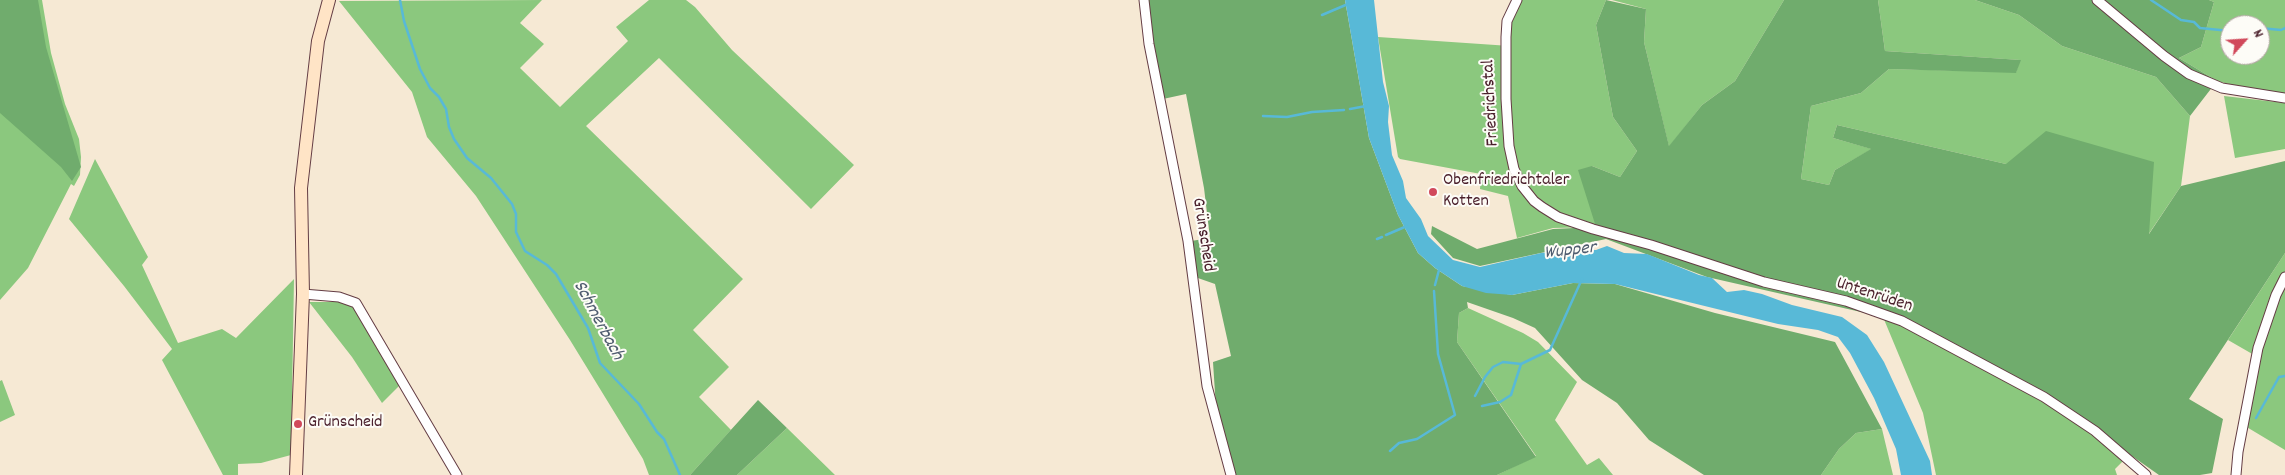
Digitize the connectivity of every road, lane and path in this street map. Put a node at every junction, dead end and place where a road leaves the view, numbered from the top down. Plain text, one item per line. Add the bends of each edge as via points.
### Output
1 (329, 0) edge
2 (1144, 0) edge
3 (1516, 0) edge
4 (2097, 0) edge
5 (2285, 98) edge
6 (1558, 217) joint
7 (2285, 277) edge
8 (303, 294) junction
9 (296, 475) edge
10 (457, 475) edge
11 (1231, 475) edge
12 (2146, 475) edge
13 (2236, 475) edge

1 - 8 street via 318,41 301,188
2 - 11 street, Grünscheid via 1149,44 1188,241 1207,386
3 - 6 street, Friedrichstal via 1506,27 1508,140 1512,160 1527,194
4 - 5 street via 2190,74 2222,88
6 - 12 street, Untenrüden via 1764,282 1846,301 1902,321 2044,396 2095,431
7 - 13 street via 2268,316 2251,377
8 - 9 street
8 - 10 street via 356,303

